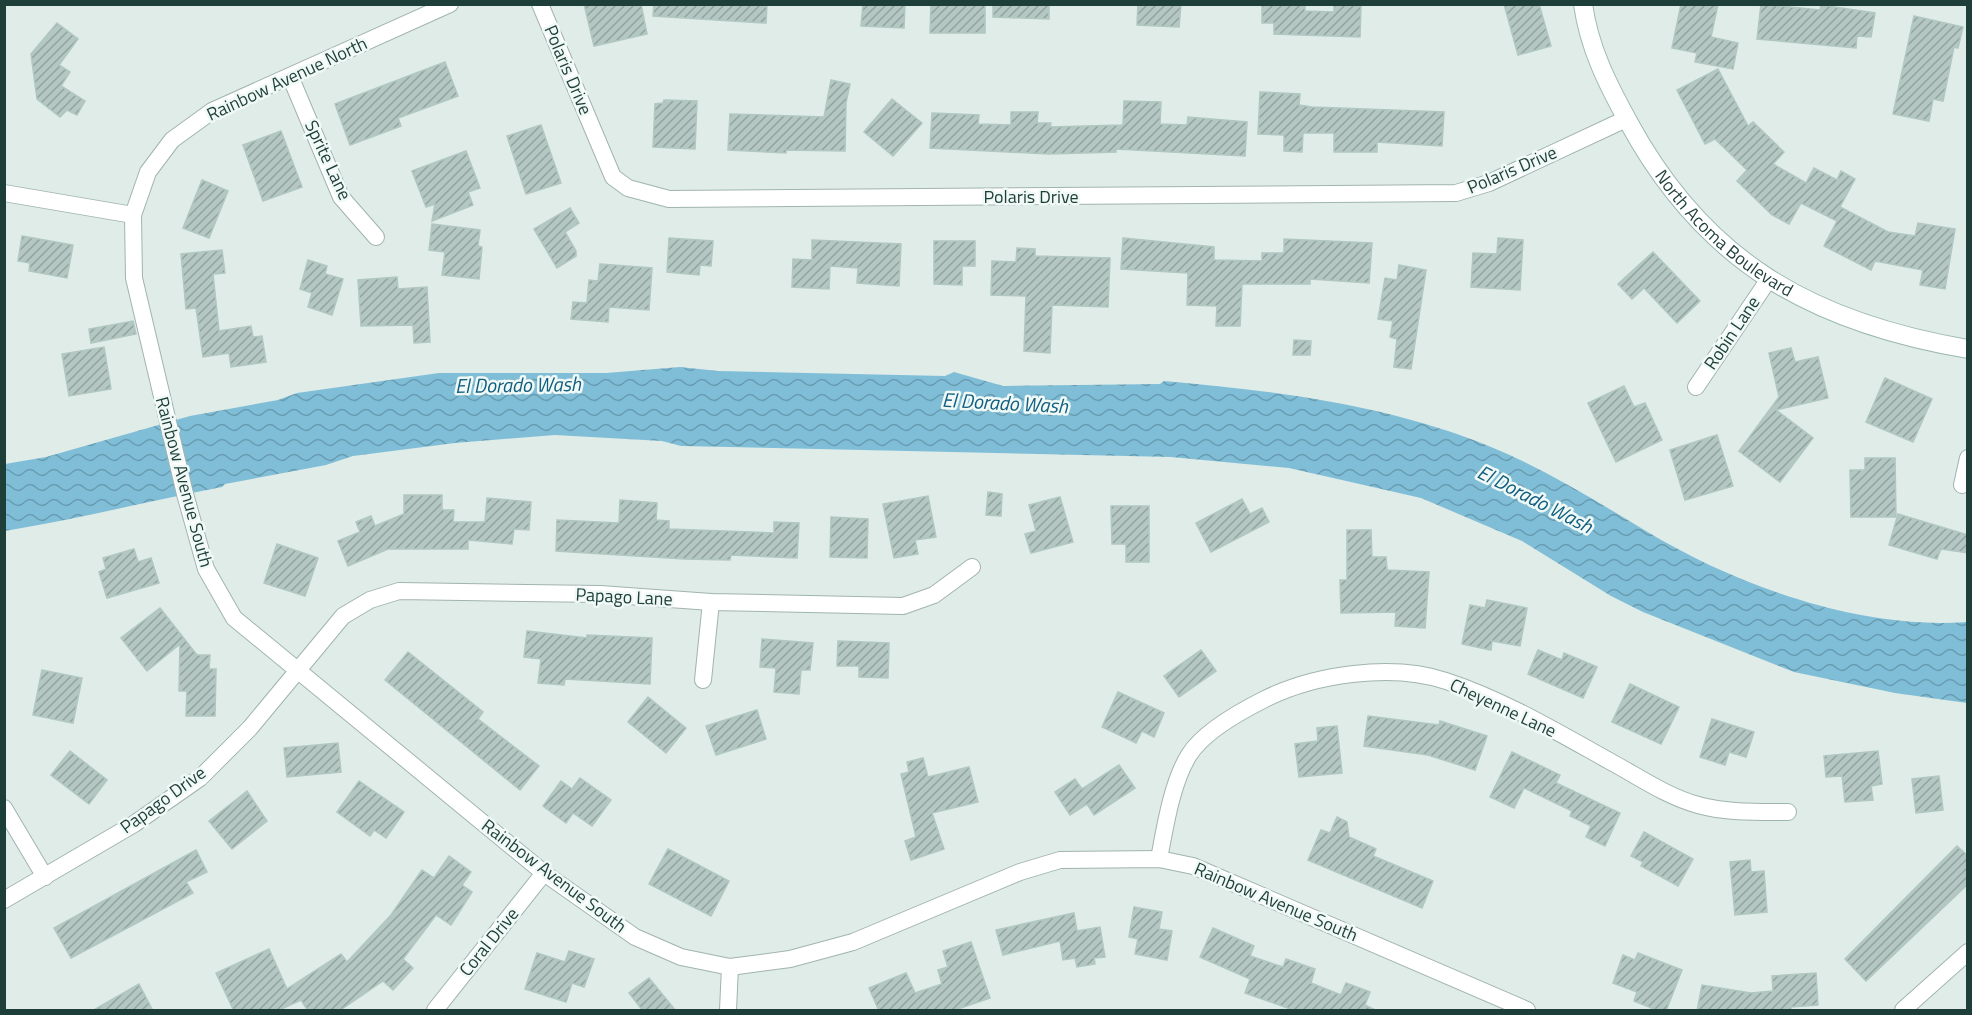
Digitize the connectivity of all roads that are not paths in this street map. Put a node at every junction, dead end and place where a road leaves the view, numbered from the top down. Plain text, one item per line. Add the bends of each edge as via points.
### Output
1 (450, 4) edge
2 (540, 4) edge
3 (1583, 4) edge
4 (290, 76) junction
5 (1626, 119) junction
6 (4, 193) edge
7 (133, 215) junction
8 (376, 237) dead end
9 (1769, 279) junction
10 (1968, 349) edge
11 (1696, 387) dead end
12 (1968, 458) edge
13 (1962, 485) dead end
14 (972, 567) dead end
15 (711, 602) junction
16 (299, 672) junction
17 (703, 680) dead end
18 (4, 808) edge
19 (1788, 812) dead end
20 (1159, 859) junction
21 (544, 873) junction
22 (45, 877) junction
23 (4, 900) edge
24 (1968, 952) edge
25 (730, 967) junction
26 (1506, 1006) edge
27 (435, 1011) edge
28 (728, 1011) edge
29 (1527, 1011) edge
30 (1903, 1011) edge

1 - 4 street, Rainbow Avenue North
2 - 5 street, Polaris Drive via 613,177 628,188 669,199 1456,193 1489,183
3 - 5 main road, North Acoma Boulevard via 1595,54
4 - 7 street, Rainbow Avenue North via 212,111 171,140 148,172
4 - 8 street, Sprite Lane via 341,197
5 - 9 main road, North Acoma Boulevard via 1645,153 1697,219 1730,251
6 - 7 street
7 - 16 street, Rainbow Avenue South via 134,278 206,569 234,618
9 - 10 main road, North Acoma Boulevard via 1853,322 1913,340
9 - 11 street, Robin Lane
12 - 13 street
14 - 15 street, Papago Lane via 934,595 903,606
15 - 16 street, Papago Lane via 600,594 399,591 370,600 343,616
15 - 17 street
16 - 21 street, Rainbow Avenue South
16 - 22 street, Papago Drive via 200,778 134,824
18 - 22 street
19 - 20 street, Cheyenne Lane via 1737,812 1697,805 1494,701 1445,681 1402,672 1336,676 1287,688 1251,706 1220,725 1189,754 1168,808
20 - 25 street, Rainbow Avenue South via 1060,860 1020,872 853,942 790,959
20 - 26 street, Rainbow Avenue South via 1193,866
21 - 25 street, Rainbow Avenue South via 635,937 681,957
21 - 27 street, Coral Drive
22 - 23 street, Papago Drive
24 - 30 street
25 - 28 street
26 - 29 street, Rainbow Avenue South

